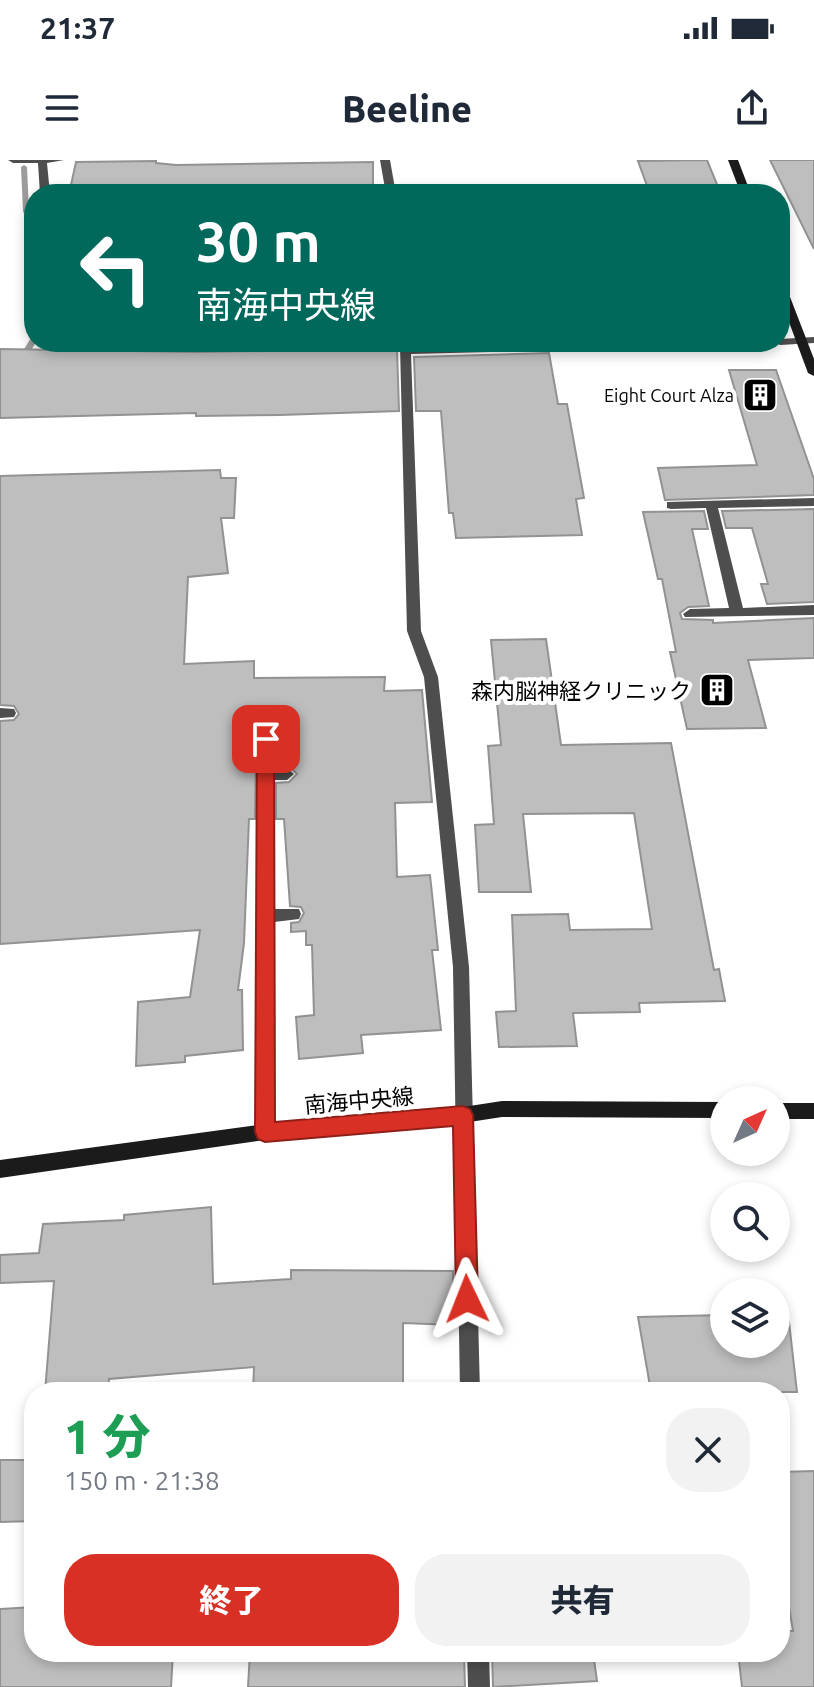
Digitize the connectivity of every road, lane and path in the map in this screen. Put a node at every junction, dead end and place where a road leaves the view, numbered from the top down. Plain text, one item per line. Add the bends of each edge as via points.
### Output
1 (13, 160) edge
2 (42, 160) edge
3 (59, 160) edge
4 (385, 160) edge
5 (733, 160) edge
6 (44, 184) edge
7 (389, 184) edge
8 (742, 184) edge
9 (790, 304) edge
10 (808, 341) edge
11 (266, 352) edge
12 (405, 352) edge
13 (266, 358) dead end
14 (814, 373) edge
15 (814, 502) edge
16 (711, 504) junction
17 (671, 505) dead end
18 (814, 610) edge
19 (737, 612) junction
20 (690, 614) dead end
21 (266, 739) dead end
22 (287, 774) dead end
23 (265, 775) junction
24 (293, 914) dead end
25 (265, 916) junction
26 (710, 1110) edge
27 (790, 1111) edge
28 (814, 1111) edge
29 (463, 1115) junction
30 (265, 1132) junction
31 (0, 1169) edge
32 (470, 1382) edge
33 (478, 1662) edge
34 (479, 1687) edge

1 - 2 street
2 - 3 street
2 - 6 street
4 - 7 street
5 - 8 street
9 - 10 street
10 - 14 street
11 - 13 street
12 - 29 street via 414,631 431,677 458,937
15 - 16 street
16 - 17 street
16 - 19 street
18 - 19 street
19 - 20 street
21 - 23 street
22 - 23 street
23 - 25 street
24 - 25 street
25 - 30 street
26 - 29 street, 南海中央線 via 502,1109
27 - 28 street
29 - 30 street, 南海中央線
29 - 32 street
30 - 31 street, 南海中央線
33 - 34 street

